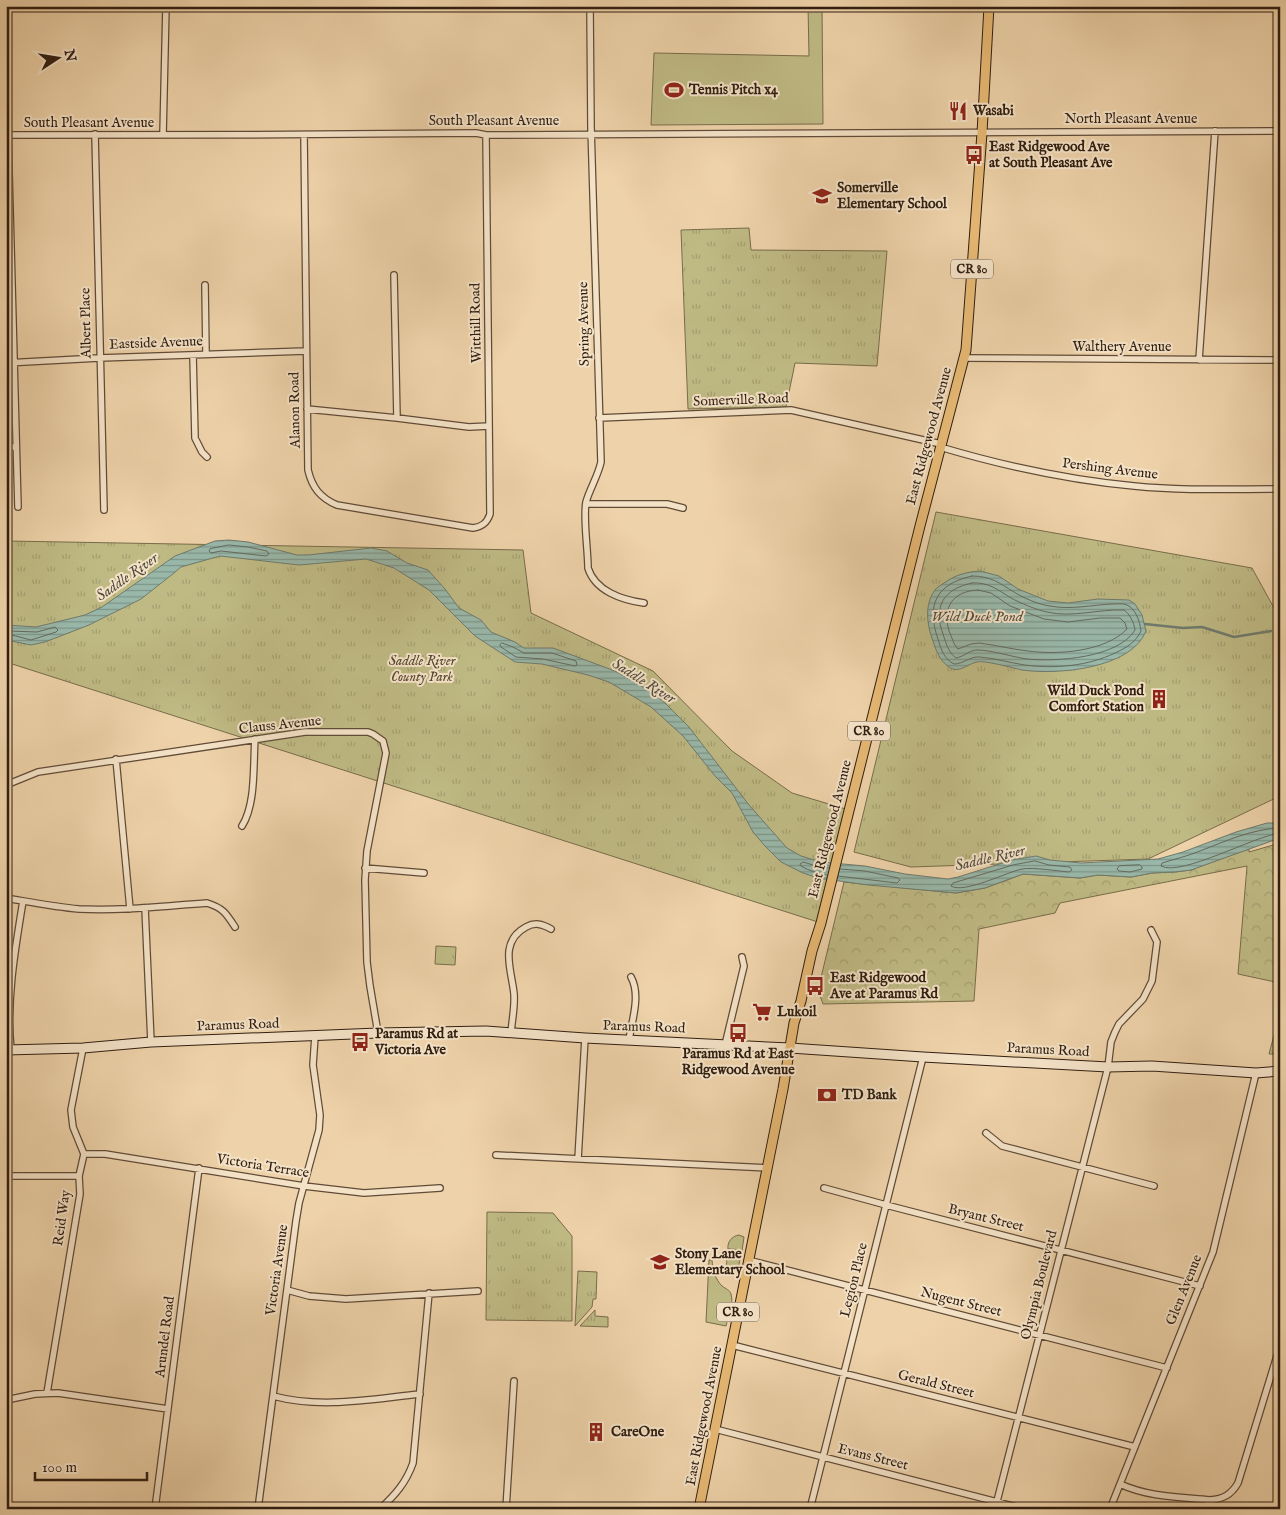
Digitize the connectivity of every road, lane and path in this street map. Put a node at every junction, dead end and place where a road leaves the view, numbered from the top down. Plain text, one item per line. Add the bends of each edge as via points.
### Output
1 (166, 6) edge
2 (590, 6) edge
3 (989, 6) edge
4 (1215, 131) junction
5 (1280, 131) edge
6 (982, 132) junction
7 (95, 134) junction
8 (486, 134) junction
9 (591, 134) junction
10 (7, 135) edge
11 (304, 135) junction
12 (163, 136) junction
13 (394, 275) dead end
14 (205, 285) dead end
15 (306, 351) junction
16 (206, 354) junction
17 (192, 355) junction
18 (99, 358) junction
19 (963, 358) junction
20 (1199, 360) junction
21 (1280, 360) edge
22 (6, 363) edge
23 (15, 363) junction
24 (307, 408) junction
25 (397, 418) junction
26 (599, 418) junction
27 (489, 426) junction
28 (940, 446) junction
29 (6, 447) edge
30 (16, 447) junction
31 (207, 457) dead end
32 (1280, 490) edge
33 (586, 504) junction
34 (18, 507) dead end
35 (683, 508) dead end
36 (104, 510) dead end
37 (490, 510) joint
38 (644, 603) dead end
39 (255, 739) junction
40 (116, 759) junction
41 (6, 785) edge
42 (242, 826) dead end
43 (365, 868) junction
44 (424, 873) dead end
45 (6, 898) edge
46 (23, 901) junction
47 (130, 908) junction
48 (145, 908) junction
49 (235, 927) dead end
50 (551, 929) dead end
51 (1151, 930) dead end
52 (742, 958) dead end
53 (630, 976) dead end
54 (378, 1033) junction
55 (511, 1033) junction
56 (315, 1036) junction
57 (585, 1038) junction
58 (629, 1040) junction
59 (151, 1042) junction
60 (725, 1045) junction
61 (83, 1048) junction
62 (790, 1048) junction
63 (8, 1050) edge
64 (923, 1057) junction
65 (1108, 1067) junction
66 (1280, 1071) edge
67 (1256, 1073) junction
68 (986, 1133) dead end
69 (84, 1154) junction
70 (496, 1155) dead end
71 (578, 1159) junction
72 (1082, 1167) junction
73 (199, 1168) junction
74 (767, 1168) junction
75 (6, 1176) edge
76 (79, 1176) junction
77 (304, 1186) junction
78 (1154, 1186) dead end
79 (440, 1188) dead end
80 (824, 1188) dead end
81 (886, 1206) junction
82 (1060, 1251) junction
83 (748, 1260) junction
84 (1200, 1286) junction
85 (287, 1290) junction
86 (864, 1290) junction
87 (478, 1291) dead end
88 (429, 1293) junction
89 (1039, 1335) junction
90 (732, 1345) junction
91 (1280, 1346) edge
92 (1167, 1368) junction
93 (844, 1373) junction
94 (514, 1381) dead end
95 (47, 1393) junction
96 (420, 1394) junction
97 (273, 1396) junction
98 (6, 1400) edge
99 (168, 1409) junction
100 (1019, 1418) junction
101 (715, 1429) junction
102 (1135, 1447) junction
103 (822, 1457) junction
104 (1120, 1484) junction
105 (997, 1502) junction
106 (15, 1509) edge
107 (51, 1509) edge
108 (155, 1509) edge
109 (258, 1509) edge
110 (380, 1509) edge
111 (506, 1509) edge
112 (700, 1509) edge
113 (810, 1509) edge
114 (995, 1509) edge
115 (1024, 1509) edge
116 (1110, 1509) edge

1 - 12 street
2 - 9 street, Spring Avenue
3 - 6 main road, East Ridgewood Avenue / CR 80
4 - 5 street, North Pleasant Avenue
4 - 6 street, North Pleasant Avenue
4 - 20 street
6 - 9 street, South Pleasant Avenue
6 - 19 main road, East Ridgewood Avenue / CR 80
7 - 10 street, South Pleasant Avenue
7 - 12 street, South Pleasant Avenue
7 - 18 street, Albert Place
8 - 9 street, South Pleasant Avenue
8 - 11 street, South Pleasant Avenue
8 - 27 street, Witthill Road
9 - 26 street, Spring Avenue
10 - 23 street
11 - 12 street, South Pleasant Avenue
11 - 15 street, Alanon Road
13 - 25 street
14 - 16 street
15 - 16 street, Eastside Avenue
15 - 24 street, Alanon Road
16 - 17 street, Eastside Avenue
17 - 18 street, Eastside Avenue
17 - 31 street via 195,438
18 - 23 street, Eastside Avenue
18 - 36 street, Albert Place
19 - 20 street, Walthery Avenue
19 - 28 main road, East Ridgewood Avenue / CR 80
20 - 21 street, Walthery Avenue
22 - 23 street, Eastside Avenue
23 - 30 street
24 - 25 street
24 - 37 street, Alanon Road via 310,480 328,502 473,528 488,520
25 - 27 street via 469,427
26 - 28 street, Somerville Road via 791,410
26 - 33 street, Spring Avenue via 599,472
27 - 37 street, Witthill Road
28 - 32 street, Pershing Avenue via 989,462 1093,482 1171,489
28 - 62 main road, East Ridgewood Avenue / CR 80
29 - 30 street
30 - 34 street
33 - 35 street via 667,504
33 - 38 street, Spring Avenue via 590,575 603,589
39 - 40 street, Clauss Avenue
39 - 42 street via 251,805
39 - 43 street, Clauss Avenue via 305,732 368,732 383,741 386,753
40 - 41 street, Clauss Avenue via 38,772
40 - 47 street
43 - 44 street
43 - 54 street, Clauss Avenue via 367,962
45 - 46 street
46 - 47 street via 80,909
46 - 63 street via 11,989
47 - 48 street
48 - 49 street via 207,903 218,906
48 - 59 street
50 - 55 street via 536,923 516,935 512,942 509,951 514,996
51 - 65 street, Olympia Boulevard via 1157,942 1152,981 1143,999 1119,1024 1111,1042
52 - 60 street via 744,966
53 - 58 street via 636,993
54 - 55 main road, Paramus Road
54 - 56 main road, Paramus Road
55 - 57 main road, Paramus Road
56 - 59 main road, Paramus Road
56 - 77 street, Victoria Avenue via 313,1065 319,1130
57 - 58 main road, Paramus Road
57 - 71 street
58 - 60 main road, Paramus Road
59 - 61 main road, Paramus Road
60 - 62 main road, Paramus Road
61 - 63 main road, Paramus Road
61 - 69 street via 71,1118
62 - 64 main road, Paramus Road
62 - 74 main road, East Ridgewood Avenue / CR 80
64 - 65 main road, Paramus Road
64 - 81 street, Legion Place
65 - 67 main road, Paramus Road via 1152,1066
65 - 72 street, Olympia Boulevard
66 - 67 main road, Paramus Road
67 - 84 street, Glen Avenue via 1213,1252
68 - 72 street via 1002,1146
69 - 73 street, Victoria Terrace via 105,1154
69 - 76 street, Reid Way
70 - 71 street
71 - 74 street
72 - 78 street
72 - 82 street, Olympia Boulevard
73 - 77 street, Victoria Terrace
73 - 99 street, Arundel Road
74 - 83 main road, East Ridgewood Avenue / CR 80
75 - 76 street
76 - 95 street, Reid Way via 80,1194
77 - 79 street, Victoria Terrace via 364,1193
77 - 85 street, Victoria Avenue
80 - 81 street, Bryant Street
81 - 82 street, Bryant Street
81 - 86 street, Legion Place
82 - 84 street, Bryant Street
82 - 89 street, Olympia Boulevard
83 - 86 street, Nugent Street
83 - 90 main road, East Ridgewood Avenue / CR 80
84 - 92 street, Glen Avenue
85 - 88 street via 309,1296 346,1298
85 - 97 street, Victoria Avenue
86 - 89 street, Nugent Street
86 - 93 street, Legion Place
87 - 88 street
88 - 96 street
89 - 92 street, Nugent Street
89 - 100 street, Olympia Boulevard
90 - 93 street, Gerald Street
90 - 101 main road, East Ridgewood Avenue / CR 80
91 - 104 street via 1238,1483 1229,1494 1217,1500 1157,1496
92 - 102 street, Glen Avenue
93 - 100 street, Gerald Street
93 - 103 street, Legion Place
94 - 111 street
95 - 98 street
95 - 99 street
96 - 97 street via 340,1403 298,1402
96 - 110 street via 410,1474
97 - 109 street, Victoria Avenue
99 - 108 street, Arundel Road
100 - 102 street, Gerald Street
100 - 105 street, Olympia Boulevard
101 - 103 street, Evans Street
101 - 112 main road, East Ridgewood Avenue / CR 80
102 - 104 street, Glen Avenue
103 - 105 street, Evans Street
103 - 113 street, Legion Place
104 - 116 street, Glen Avenue
105 - 114 street, Olympia Boulevard
105 - 115 street, Evans Street
106 - 107 street

